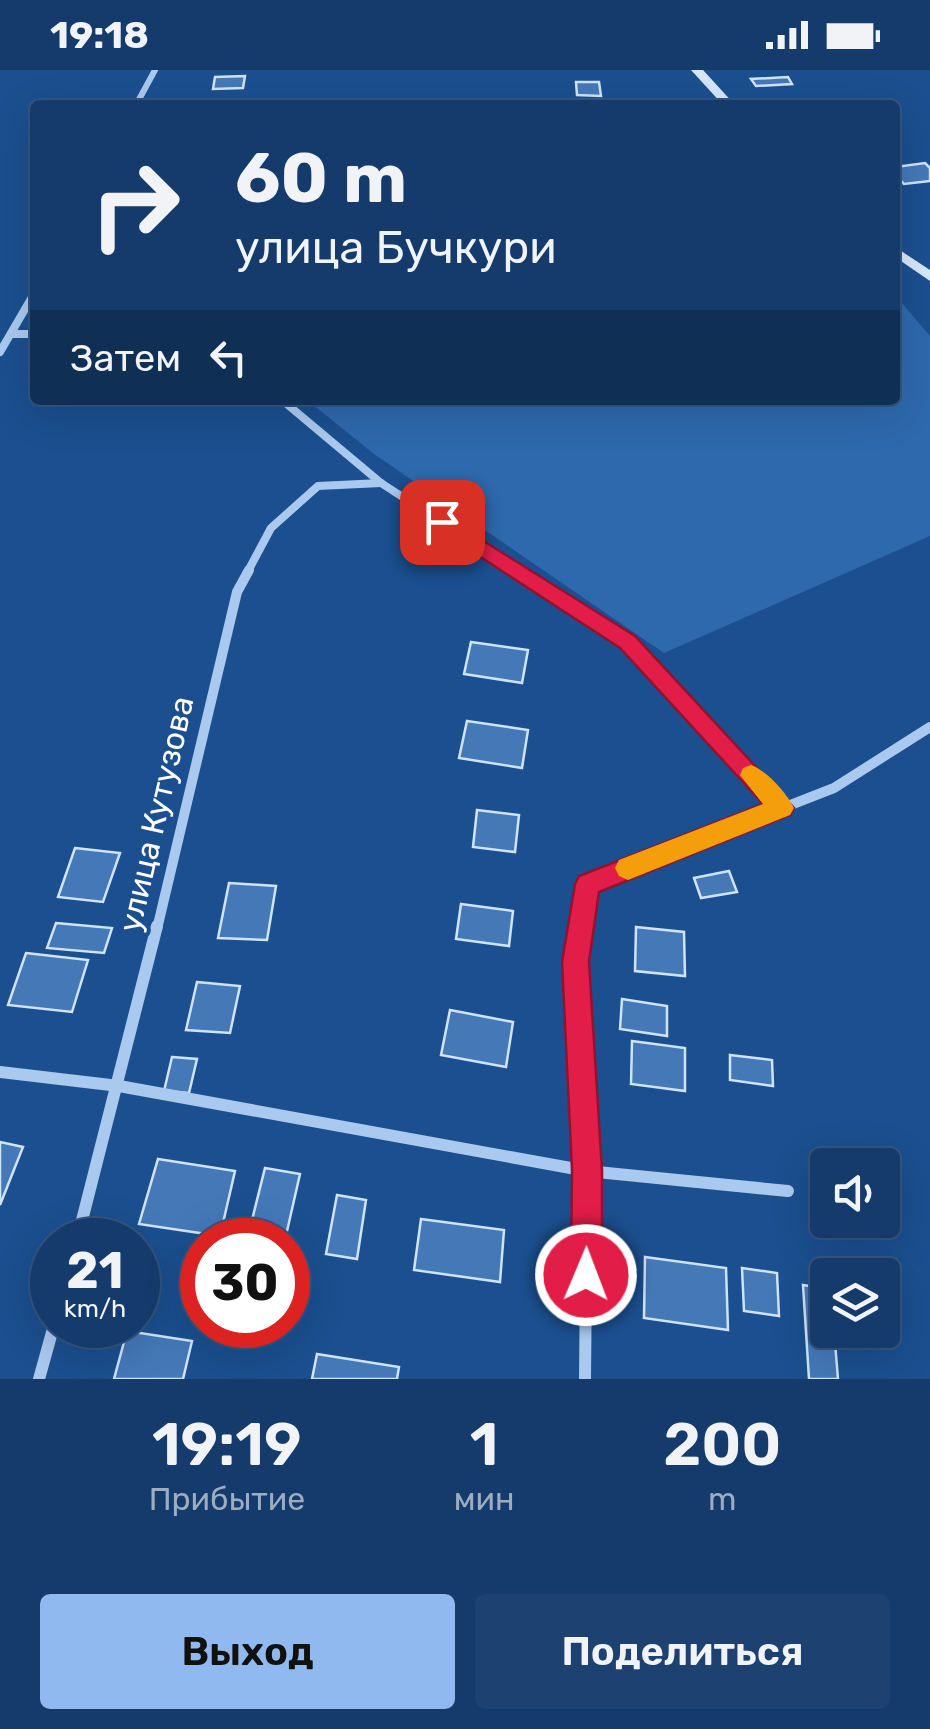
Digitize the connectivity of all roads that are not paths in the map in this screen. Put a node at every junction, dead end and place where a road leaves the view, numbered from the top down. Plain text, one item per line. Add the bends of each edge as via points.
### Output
1 (155, 70) edge
2 (697, 70) edge
3 (139, 100) edge
4 (724, 100) edge
5 (900, 255) edge
6 (930, 278) edge
7 (30, 301) edge
8 (11, 334) junction
9 (30, 334) edge
10 (0, 352) edge
11 (288, 405) edge
12 (381, 483) junction
13 (930, 727) edge
14 (782, 808) junction
15 (0, 1072) edge
16 (119, 1086) junction
17 (587, 1170) junction
18 (788, 1191) dead end
19 (83, 1218) edge
20 (48, 1348) edge
21 (39, 1379) edge
22 (585, 1379) edge

1 - 3 street
2 - 4 main road
5 - 6 main road
7 - 8 street
8 - 9 street
8 - 10 street
11 - 12 street
12 - 14 street via 628,642
12 - 16 street, улица Кутузова via 318,486 271,528 237,592
13 - 14 street via 834,788
14 - 17 street via 588,884 576,962
15 - 16 street
16 - 17 street
16 - 19 street, улица Кутузова
17 - 18 street
17 - 22 street
20 - 21 street

